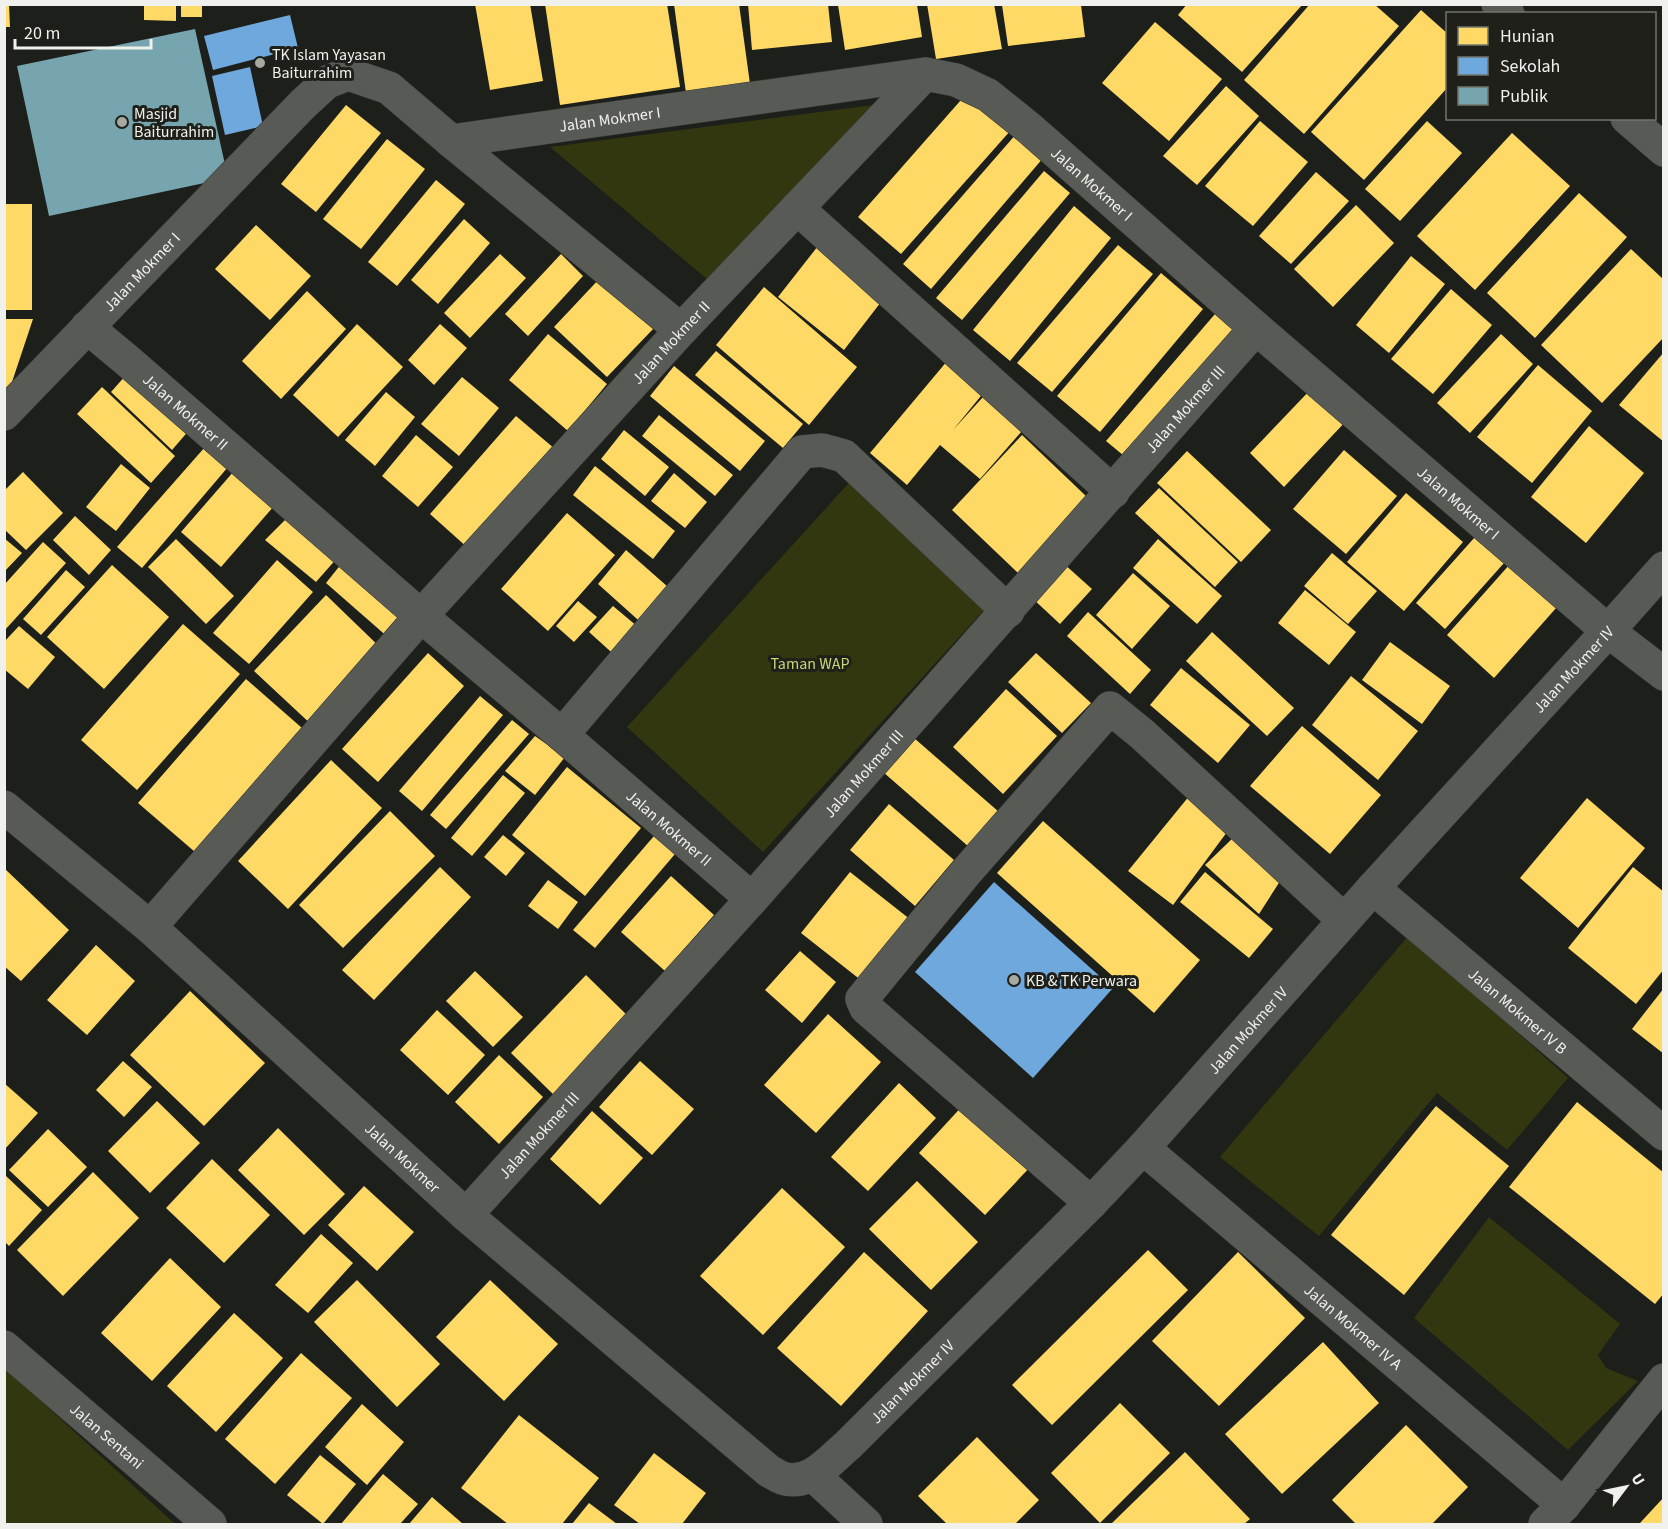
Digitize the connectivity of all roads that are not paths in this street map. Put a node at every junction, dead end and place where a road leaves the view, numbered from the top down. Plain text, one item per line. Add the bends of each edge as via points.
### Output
1 (925, 74) junction
2 (1629, 120) edge
3 (451, 141) junction
4 (1664, 150) edge
5 (797, 208) junction
6 (87, 327) junction
7 (1256, 328) junction
8 (681, 330) junction
9 (4, 414) edge
10 (1113, 492) junction
11 (1664, 568) edge
12 (1008, 611) junction
13 (421, 616) junction
14 (1608, 631) junction
15 (1664, 674) edge
16 (562, 735) junction
17 (4, 807) edge
18 (1373, 888) junction
19 (752, 899) junction
20 (1344, 920) junction
21 (150, 927) junction
22 (1664, 1134) edge
23 (1143, 1148) junction
24 (1091, 1203) junction
25 (466, 1215) junction
26 (4, 1347) edge
27 (1664, 1380) edge
28 (813, 1475) junction
29 (1555, 1515) edge
30 (210, 1524) edge
31 (866, 1524) edge

1 - 3 street, Jalan Mokmer I
1 - 5 street, Jalan Mokmer II
1 - 7 street, Jalan Mokmer I via 956,80 988,95
2 - 4 street
3 - 6 street, Jalan Mokmer I via 389,88 348,74 327,82
3 - 8 street, Jalan Mokmer I
5 - 8 street, Jalan Mokmer II
5 - 10 street
6 - 9 street, Jalan Mokmer I
6 - 13 street, Jalan Mokmer II
7 - 10 street, Jalan Mokmer III
7 - 14 street, Jalan Mokmer I
8 - 13 street, Jalan Mokmer II
10 - 12 street, Jalan Mokmer III
11 - 14 street, Jalan Mokmer IV
12 - 16 street via 844,456 822,450 802,452
12 - 19 street, Jalan Mokmer III
13 - 16 street, Jalan Mokmer II
13 - 21 street, Jalan Mokmer II
14 - 15 street, Jalan Mokmer I
14 - 18 street, Jalan Mokmer IV
16 - 19 street, Jalan Mokmer II
17 - 21 street, Jalan Mokmer
18 - 20 street, Jalan Mokmer IV
18 - 22 street, Jalan Mokmer IV B
19 - 25 street, Jalan Mokmer III
20 - 23 street, Jalan Mokmer IV
20 - 24 street via 1110,708 967,871 862,999 866,1008
21 - 25 street, Jalan Mokmer
23 - 24 street, Jalan Mokmer IV
23 - 29 street, Jalan Mokmer IV A
24 - 28 street, Jalan Mokmer IV via 848,1445
25 - 28 street, Jalan Mokmer via 769,1471 782,1478
26 - 30 street, Jalan Sentani
27 - 29 street
28 - 31 street

